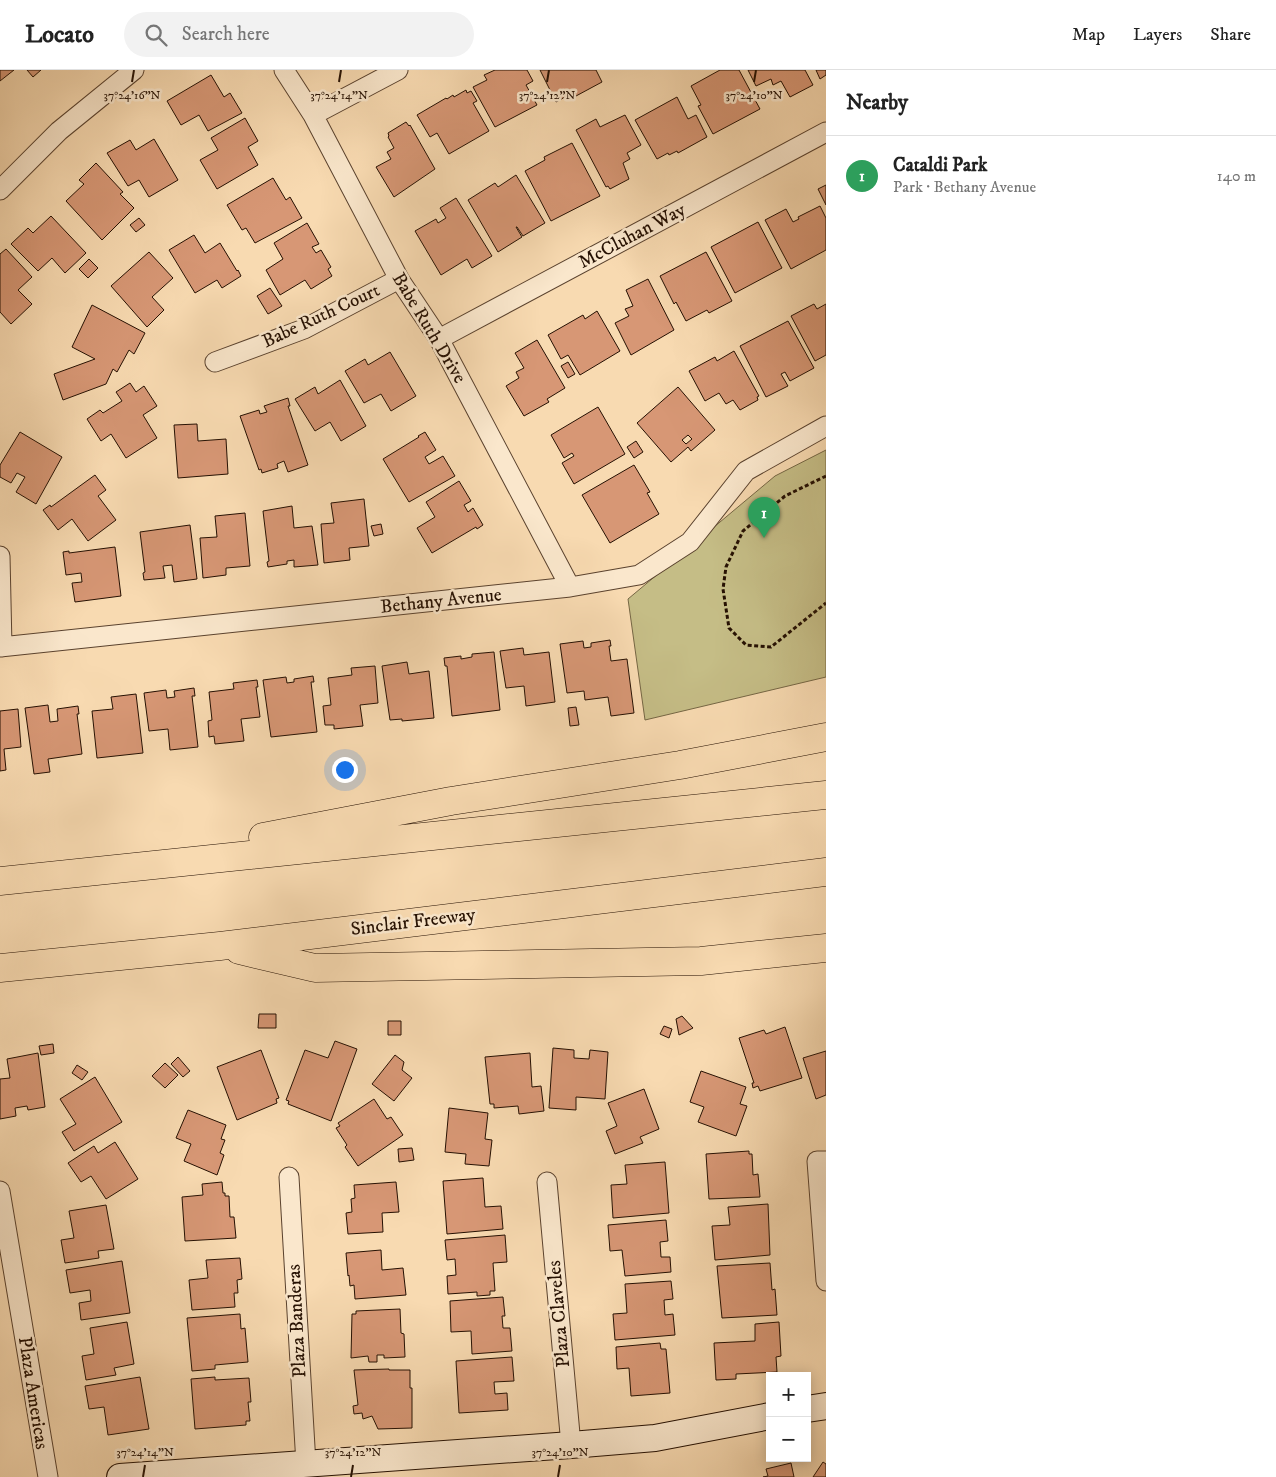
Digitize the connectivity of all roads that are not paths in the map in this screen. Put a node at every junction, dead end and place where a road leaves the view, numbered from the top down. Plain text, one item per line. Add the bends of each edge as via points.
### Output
1 (134, 70) edge
2 (284, 70) edge
3 (398, 70) edge
4 (313, 115) junction
5 (826, 132) edge
6 (0, 190) edge
7 (399, 280) junction
8 (439, 339) junction
9 (215, 362) dead end
10 (826, 426) edge
11 (0, 556) edge
12 (570, 588) junction
13 (1, 647) edge
14 (826, 737) edge
15 (826, 795) edge
16 (85, 872) junction
17 (826, 872) edge
18 (0, 881) edge
19 (220, 946) junction
20 (826, 948) edge
21 (0, 968) edge
22 (826, 1161) edge
23 (289, 1178) dead end
24 (547, 1182) dead end
25 (0, 1191) edge
26 (826, 1281) edge
27 (826, 1406) edge
28 (811, 1408) edge
29 (766, 1417) edge
30 (571, 1445) junction
31 (306, 1464) junction
32 (48, 1477) edge
33 (120, 1477) edge

1 - 6 street via 59,131
2 - 4 street, Babe Ruth Drive
3 - 4 street
4 - 7 street, Babe Ruth Drive
5 - 8 street, McCluhan Way
7 - 8 street, Babe Ruth Drive
7 - 9 street, Babe Ruth Court via 304,329
8 - 12 street, Babe Ruth Drive
10 - 12 street, Bethany Avenue via 746,470 690,542 639,575
11 - 13 street
12 - 13 street, Bethany Avenue
14 - 16 highway via 680,765 451,801
15 - 16 highway
16 - 18 highway
17 - 19 highway, Sinclair Freeway
19 - 20 highway via 315,968 701,961
19 - 21 highway, Sinclair Freeway
22 - 26 street via 817,1162
23 - 31 street, Plaza Banderas
24 - 30 street, Plaza Claveles
25 - 32 street, Plaza Americas
27 - 28 street
29 - 30 street via 655,1438
30 - 31 street
31 - 33 street

